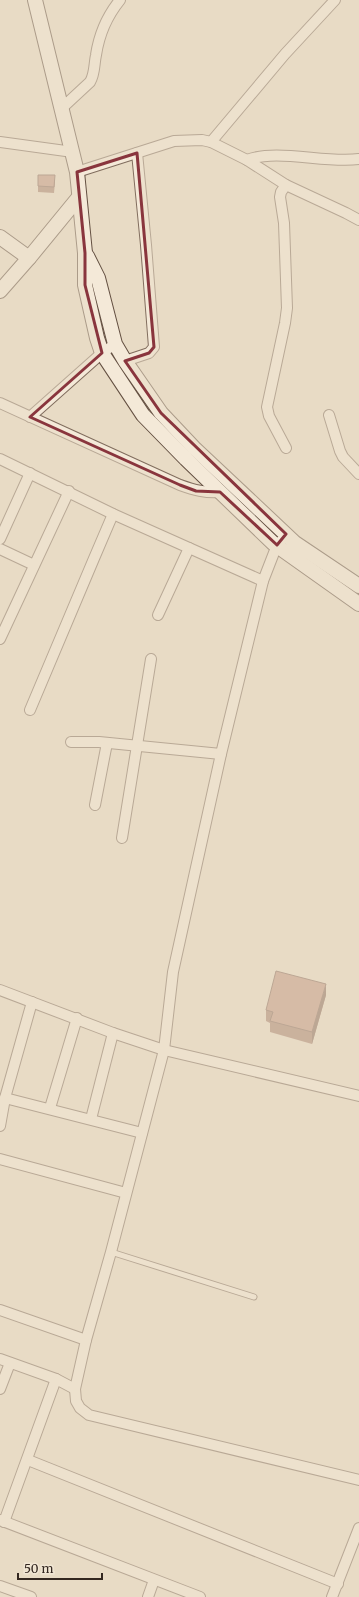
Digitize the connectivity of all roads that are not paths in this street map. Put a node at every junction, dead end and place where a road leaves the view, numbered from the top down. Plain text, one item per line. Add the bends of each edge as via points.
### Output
1 (120, 0) edge
2 (335, 0) edge
3 (34, 2) edge
4 (62, 108) junction
5 (0, 142) edge
6 (211, 142) junction
7 (73, 152) junction
8 (137, 153) junction
9 (359, 159) edge
10 (247, 160) junction
11 (77, 172) junction
12 (286, 185) junction
13 (79, 197) junction
14 (359, 220) edge
15 (0, 237) edge
16 (85, 252) junction
17 (29, 258) junction
18 (0, 291) edge
19 (115, 344) junction
20 (102, 353) junction
21 (125, 361) junction
22 (0, 402) edge
23 (329, 416) dead end
24 (30, 417) junction
25 (286, 448) dead end
26 (0, 459) edge
27 (30, 473) junction
28 (359, 474) edge
29 (69, 491) junction
30 (220, 492) junction
31 (113, 514) junction
32 (286, 534) junction
33 (0, 538) edge
34 (277, 546) junction
35 (189, 548) junction
36 (0, 549) edge
37 (34, 565) junction
38 (263, 580) junction
39 (359, 586) edge
40 (359, 604) edge
41 (158, 615) dead end
42 (0, 639) edge
43 (151, 659) dead end
44 (30, 710) dead end
45 (71, 742) dead end
46 (107, 742) junction
47 (137, 746) junction
48 (221, 754) junction
49 (95, 805) dead end
50 (122, 838) dead end
51 (0, 990) edge
52 (32, 1002) junction
53 (77, 1018) junction
54 (113, 1033) junction
55 (164, 1050) junction
56 (359, 1096) edge
57 (5, 1098) junction
58 (50, 1108) junction
59 (91, 1119) junction
60 (0, 1126) edge
61 (142, 1133) junction
62 (0, 1160) edge
63 (126, 1193) junction
64 (111, 1252) junction
65 (254, 1297) dead end
66 (0, 1310) edge
67 (86, 1340) junction
68 (0, 1359) edge
69 (10, 1363) junction
70 (56, 1379) junction
71 (0, 1389) edge
72 (76, 1389) junction
73 (28, 1460) junction
74 (359, 1480) edge
75 (2, 1521) edge
76 (359, 1528) edge
77 (154, 1580) junction
78 (338, 1584) junction
79 (0, 1586) edge
80 (25, 1596) edge
81 (148, 1597) edge
82 (200, 1597) edge
83 (332, 1597) edge

1 - 4 street via 105,22 93,77
2 - 6 street via 285,54
3 - 4 street
4 - 7 street
5 - 7 street
6 - 8 street via 174,141
6 - 10 street
7 - 11 street
8 - 11 street
8 - 21 street via 154,347 149,353
9 - 10 street via 269,156
10 - 12 street
11 - 13 street
12 - 14 street
12 - 25 street via 280,198 284,223 287,308 268,407 269,416
13 - 16 street
13 - 17 street
15 - 17 street
16 - 19 street via 98,278
16 - 20 street via 85,286
17 - 18 street
19 - 20 street
19 - 21 street
20 - 24 street
20 - 30 street via 143,415
21 - 32 street via 161,413
22 - 24 street
23 - 28 street via 343,457
24 - 30 street via 180,485 206,493
26 - 27 street
27 - 29 street
27 - 33 street
29 - 31 street
29 - 37 street
30 - 34 street
31 - 35 street
31 - 44 street
32 - 34 street
32 - 39 street via 295,543
34 - 38 street
34 - 40 street
35 - 38 street
35 - 41 street
36 - 37 street
37 - 42 street
38 - 48 street
43 - 47 street
45 - 46 street
46 - 47 street
46 - 49 street
47 - 48 street
47 - 50 street
48 - 55 street via 173,972
51 - 52 street
52 - 53 street
52 - 57 street
53 - 54 street
53 - 58 street
54 - 55 street
54 - 59 street
55 - 56 street
55 - 61 street
57 - 58 street
57 - 60 street
58 - 59 street
59 - 61 street
61 - 63 street
62 - 63 street
63 - 64 street
64 - 65 lane
64 - 67 street
66 - 67 street
67 - 72 street
68 - 69 street
69 - 70 street
69 - 71 street
70 - 72 street
70 - 73 street
72 - 74 street via 76,1401 89,1415
73 - 75 street
73 - 78 street
75 - 77 street
76 - 78 street
77 - 81 street
77 - 82 street
78 - 83 street
79 - 80 street

